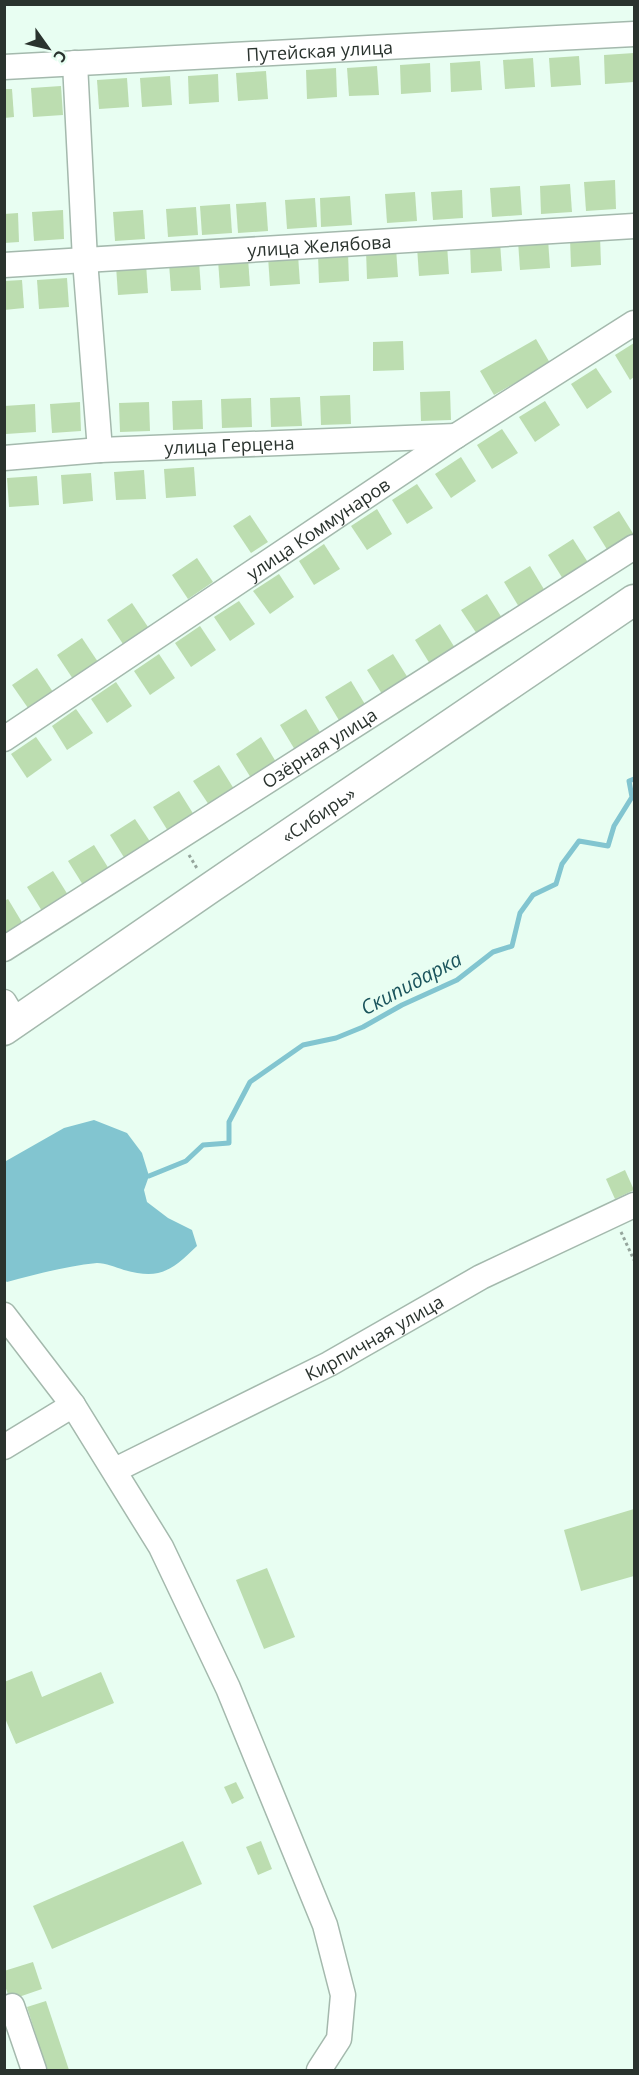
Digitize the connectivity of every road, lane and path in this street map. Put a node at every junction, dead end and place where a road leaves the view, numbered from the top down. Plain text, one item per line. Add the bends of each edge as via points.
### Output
1 (634, 34) edge
2 (75, 63) junction
3 (4, 68) edge
4 (634, 226) edge
5 (85, 260) junction
6 (4, 265) edge
7 (634, 323) edge
8 (456, 436) junction
9 (100, 450) junction
10 (4, 458) edge
11 (634, 547) edge
12 (634, 600) edge
13 (4, 739) edge
14 (179, 838) junction
15 (210, 888) junction
16 (4, 949) edge
17 (8, 1018) edge
18 (624, 1210) edge
19 (634, 1260) edge
20 (4, 1315) edge
21 (73, 1405) junction
22 (4, 1447) edge
23 (115, 1470) junction
24 (12, 2006) dead end
25 (34, 2070) edge
26 (319, 2070) edge

1 - 2 street, Путейская улица
2 - 3 street, Путейская улица
2 - 5 street
4 - 5 street, улица Желябова
5 - 6 street, улица Желябова
5 - 9 street
7 - 8 street, улица Коммунаров
8 - 9 street, улица Герцена
8 - 13 street, улица Коммунаров
9 - 10 street, улица Герцена
11 - 14 street, Озёрная улица
12 - 15 main road, «Сибирь»
14 - 15 path
14 - 16 street, Озёрная улица
15 - 17 main road, «Сибирь»
18 - 19 path
18 - 23 street, Кирпичная улица via 481,1277 329,1364
20 - 21 street
21 - 22 street
21 - 23 street
23 - 26 street via 162,1547 228,1688 325,1925 343,1995 339,2039
24 - 25 street

